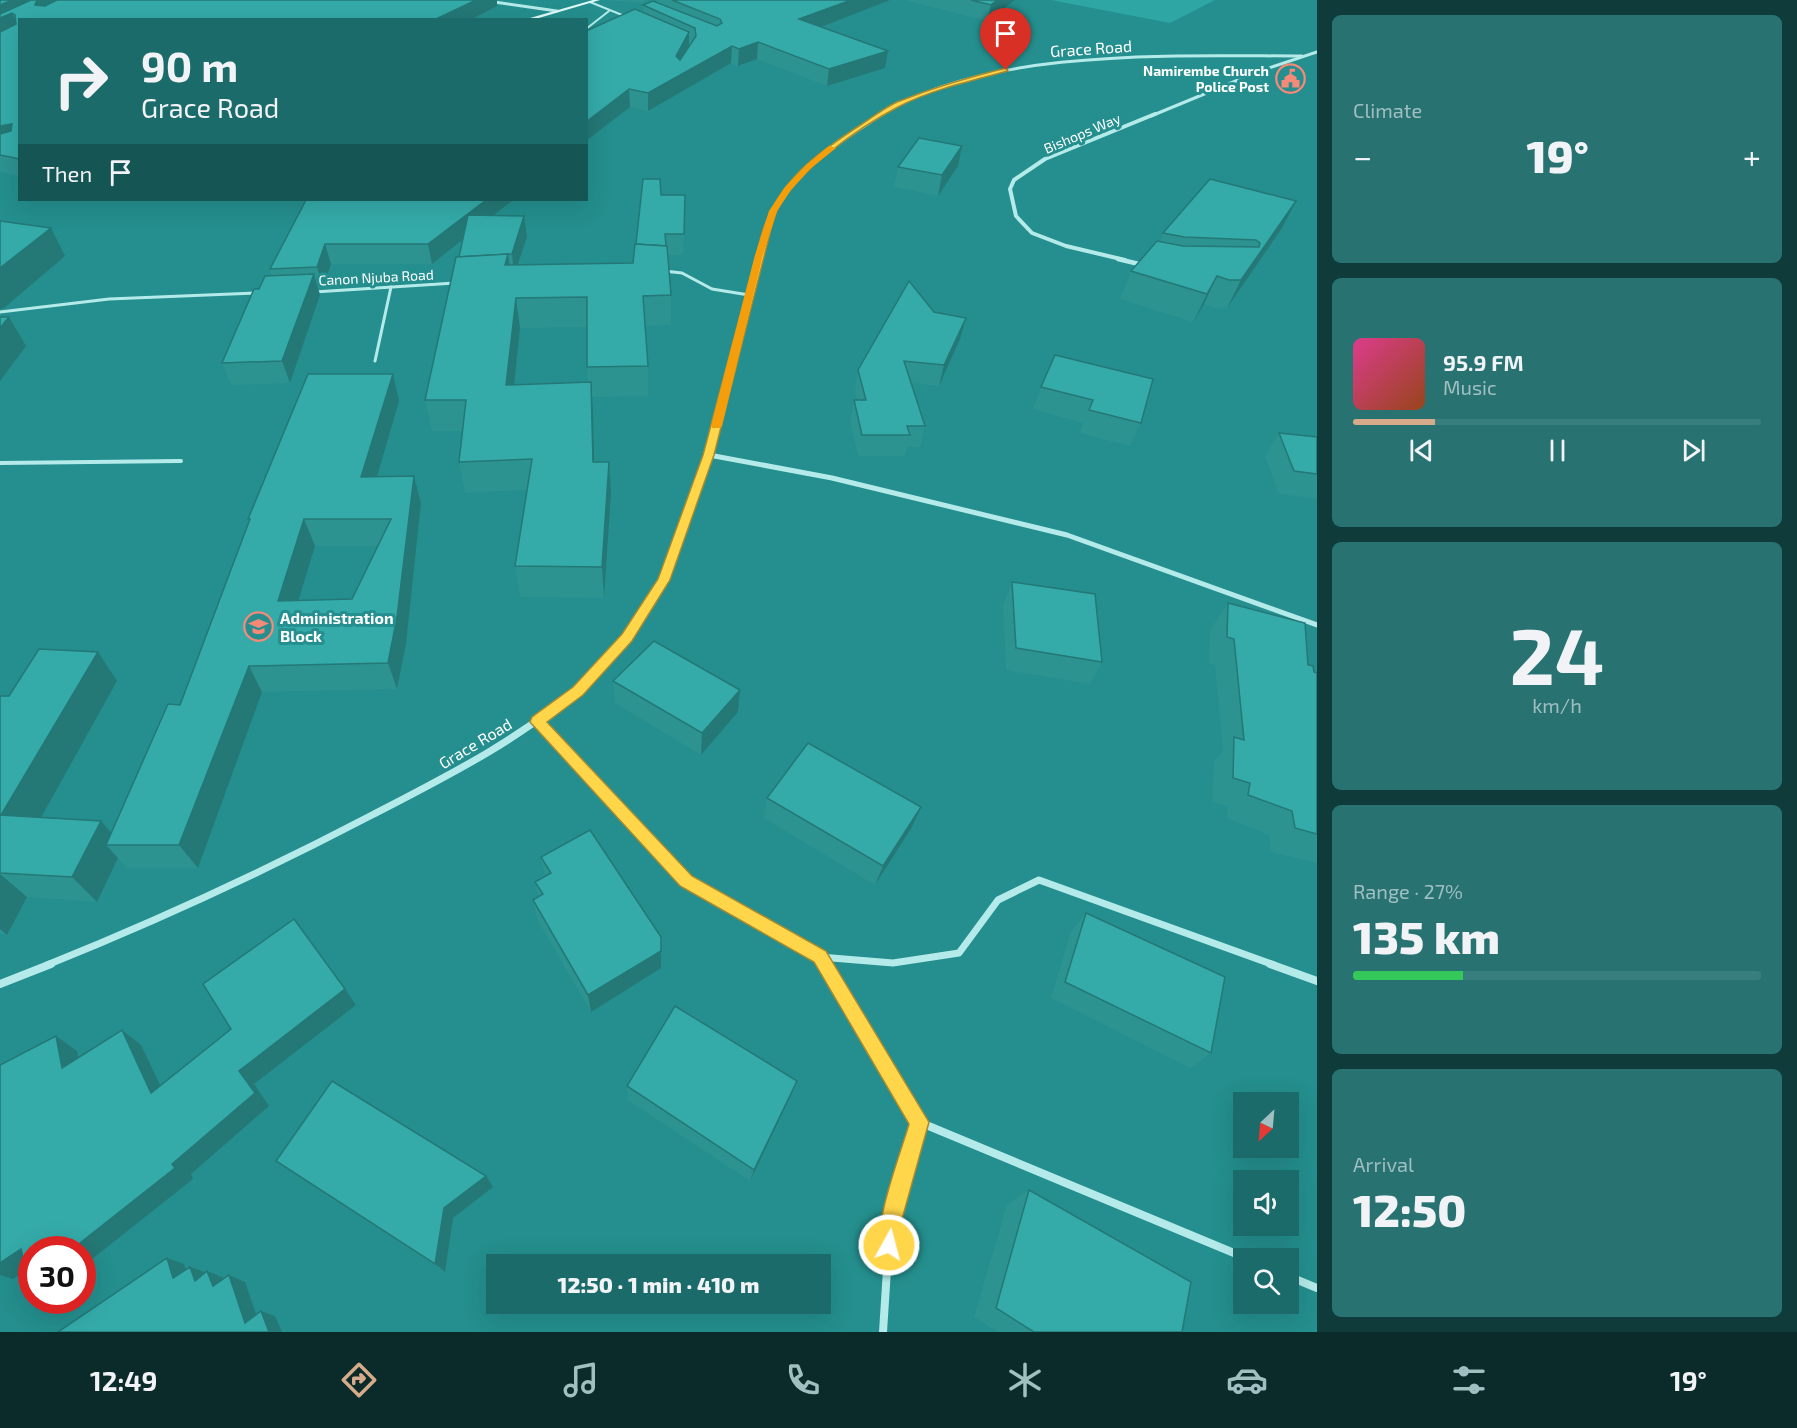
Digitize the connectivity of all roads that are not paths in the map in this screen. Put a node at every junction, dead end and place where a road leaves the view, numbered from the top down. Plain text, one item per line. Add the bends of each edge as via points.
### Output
1 (480, 0) edge
2 (598, 0) edge
3 (590, 2) junction
4 (609, 10) junction
5 (557, 11) junction
6 (532, 18) edge
7 (629, 18) edge
8 (588, 27) edge
9 (1317, 52) edge
10 (1302, 56) junction
11 (1151, 266) edge
12 (654, 269) edge
13 (458, 283) edge
14 (391, 287) junction
15 (311, 292) edge
16 (267, 293) edge
17 (749, 296) junction
18 (0, 312) edge
19 (375, 361) dead end
20 (709, 455) junction
21 (181, 461) dead end
22 (0, 463) edge
23 (1317, 625) edge
24 (537, 722) junction
25 (820, 957) junction
26 (1317, 981) edge
27 (0, 984) edge
28 (919, 1122) junction
29 (1233, 1253) edge
30 (1299, 1281) edge
31 (1317, 1288) edge
32 (883, 1332) edge

1 - 5 street
2 - 3 street
3 - 4 lane
3 - 5 street
4 - 7 lane
4 - 8 lane
5 - 6 street
9 - 10 street, Bishops Way
10 - 11 street, Bishops Way via 1045,159 1014,180 1010,189 1016,216 1032,233 1066,246
10 - 17 street, Grace Road via 1196,56 1051,64 968,79 897,105 840,142 788,188 773,211
12 - 17 lane via 682,273 712,289
13 - 14 lane, Canon Njuba Road
14 - 15 lane, Canon Njuba Road
14 - 19 lane
16 - 18 lane via 109,298
17 - 20 street, Grace Road
20 - 23 street via 832,478 1067,535
20 - 24 street, Grace Road via 664,580 627,638 578,691
21 - 22 lane
24 - 25 street via 686,881
24 - 27 street, Grace Road via 447,776 291,858
25 - 26 street via 893,963 959,953 998,900 1039,880
25 - 28 street
28 - 29 street
28 - 32 street via 890,1223
30 - 31 street

